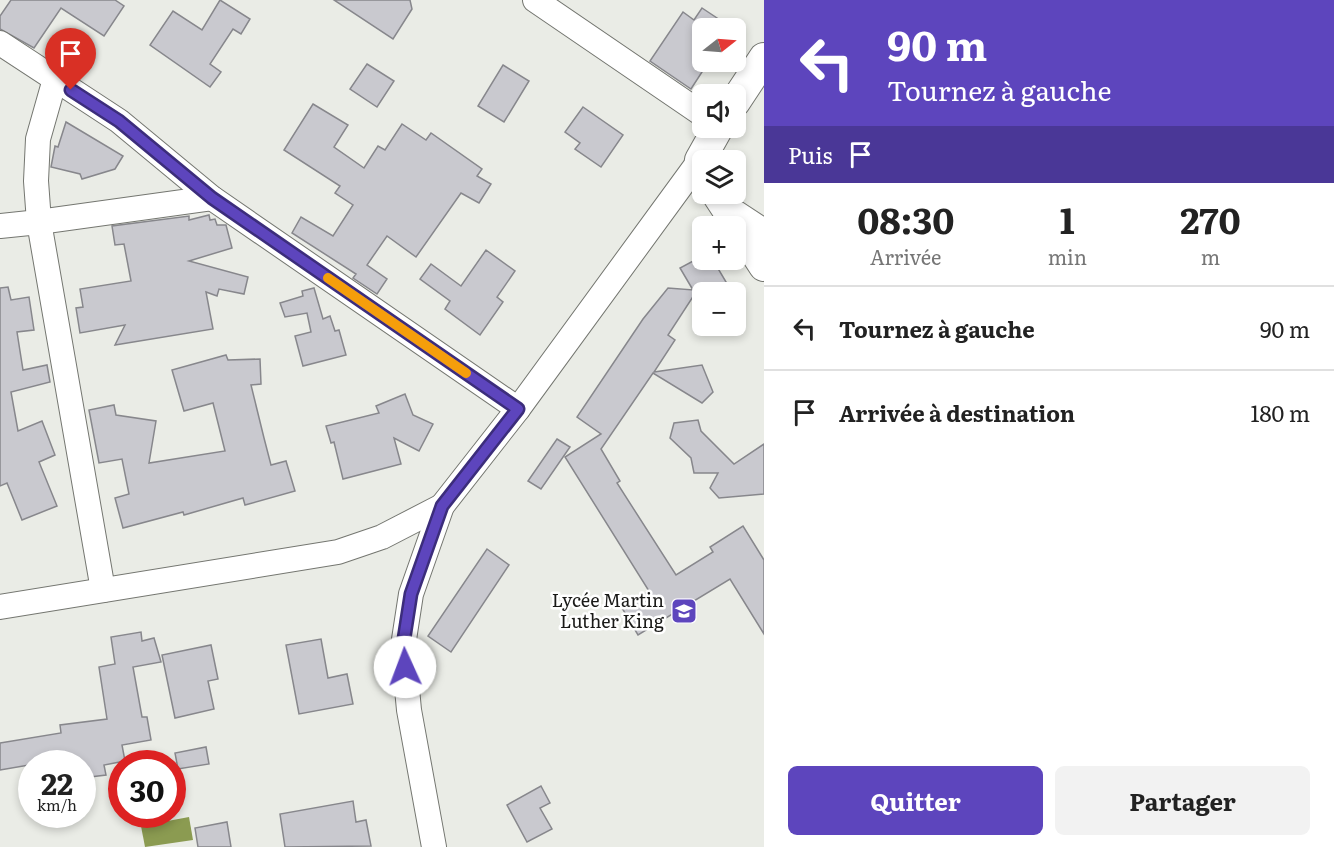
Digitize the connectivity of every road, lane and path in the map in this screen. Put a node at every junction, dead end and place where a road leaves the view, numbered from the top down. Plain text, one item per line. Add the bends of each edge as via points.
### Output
1 (535, 0) edge
2 (0, 43) edge
3 (764, 58) edge
4 (55, 79) junction
5 (746, 85) edge
6 (692, 107) edge
7 (692, 174) edge
8 (212, 198) junction
9 (724, 204) edge
10 (728, 204) edge
11 (39, 222) junction
12 (0, 226) edge
13 (764, 231) edge
14 (764, 266) edge
15 (518, 409) junction
16 (442, 506) junction
17 (103, 590) junction
18 (0, 607) edge
19 (434, 847) edge

1 - 6 street
2 - 4 street
3 - 5 street
4 - 8 street via 119,121
4 - 11 street via 38,139
7 - 15 street
8 - 11 street
8 - 15 street
9 - 14 street
10 - 13 street
11 - 12 street
11 - 17 street
15 - 16 street
16 - 17 street via 382,537 338,552
16 - 19 street via 411,594 403,645 409,710
17 - 18 street

